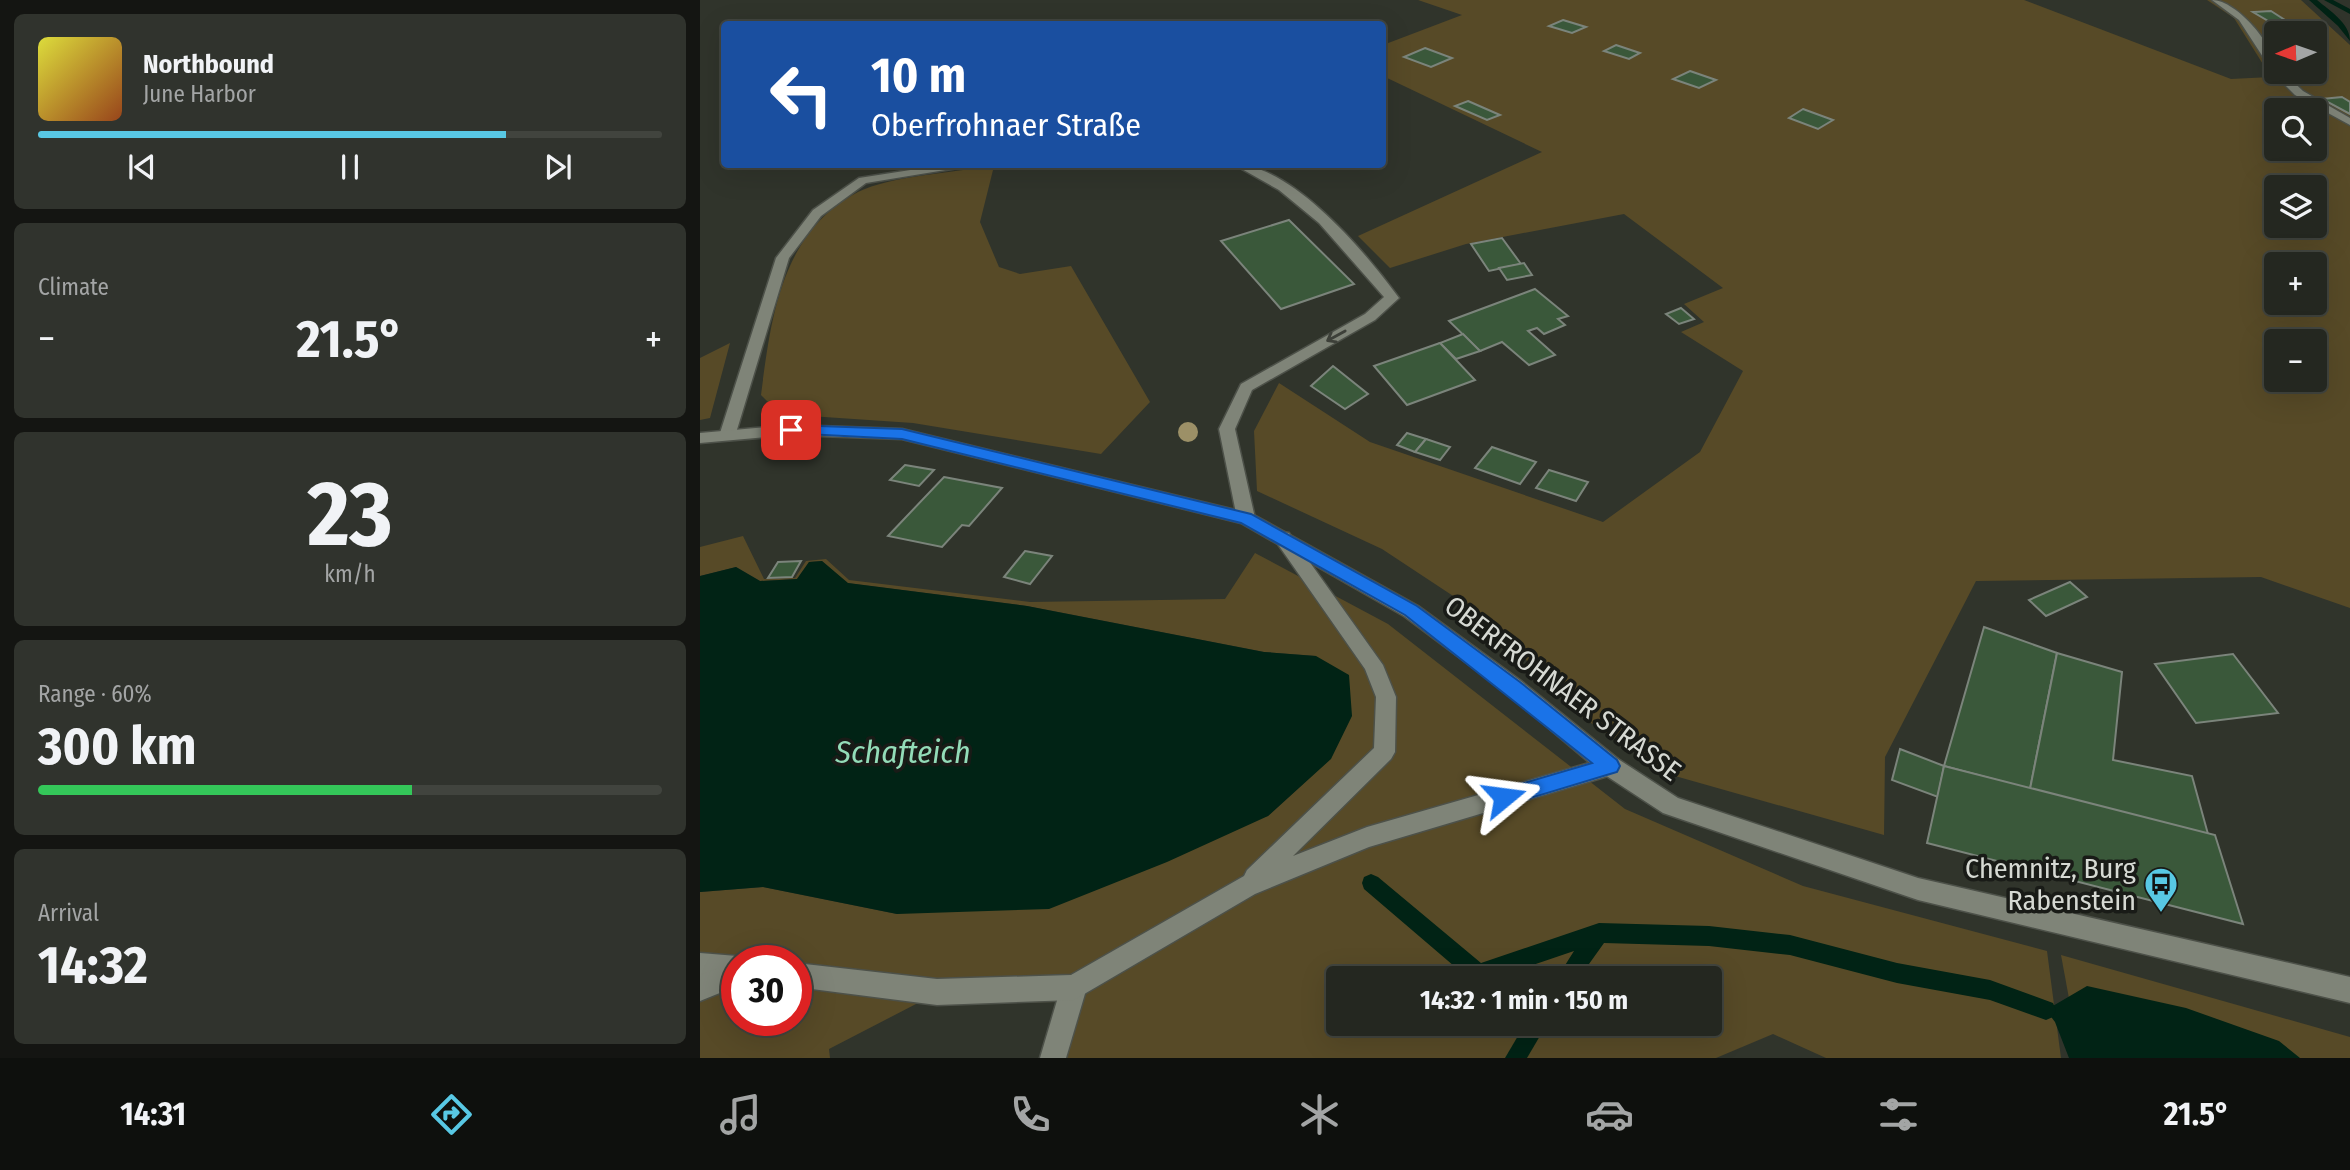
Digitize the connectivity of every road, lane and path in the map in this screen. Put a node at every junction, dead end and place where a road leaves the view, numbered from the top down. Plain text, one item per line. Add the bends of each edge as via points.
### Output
1 (2216, 0) edge
2 (2264, 51) edge
3 (2290, 84) edge
4 (2350, 122) edge
5 (948, 168) edge
6 (1248, 168) edge
7 (728, 433) junction
8 (700, 438) edge
9 (1246, 518) junction
10 (1283, 538) junction
11 (1610, 766) junction
12 (1247, 886) junction
13 (700, 965) edge
14 (721, 968) edge
15 (812, 977) edge
16 (721, 978) edge
17 (1074, 987) junction
18 (700, 988) edge
19 (2350, 990) edge
20 (1053, 1058) edge

1 - 2 main road via 2242,18
3 - 4 main road
5 - 7 main road via 863,180 817,213 783,258
6 -> 9 main road via 1300,201 1369,267 1392,298 1370,317 1246,387 1227,429
7 - 8 main road, OBERFROHNAER STRASSE
7 - 9 main road, OBERFROHNAER STRASSE via 902,434
9 - 10 main road, OBERFROHNAER STRASSE
10 - 11 main road, OBERFROHNAER STRASSE via 1411,611
10 - 12 main road via 1373,664 1386,697 1384,752
11 - 12 main road via 1367,837
11 - 19 main road, OBERFROHNAER STRASSE via 1671,806 1880,877
12 - 17 main road
13 - 14 main road
15 - 17 main road via 937,992
16 - 18 main road
17 - 20 main road

